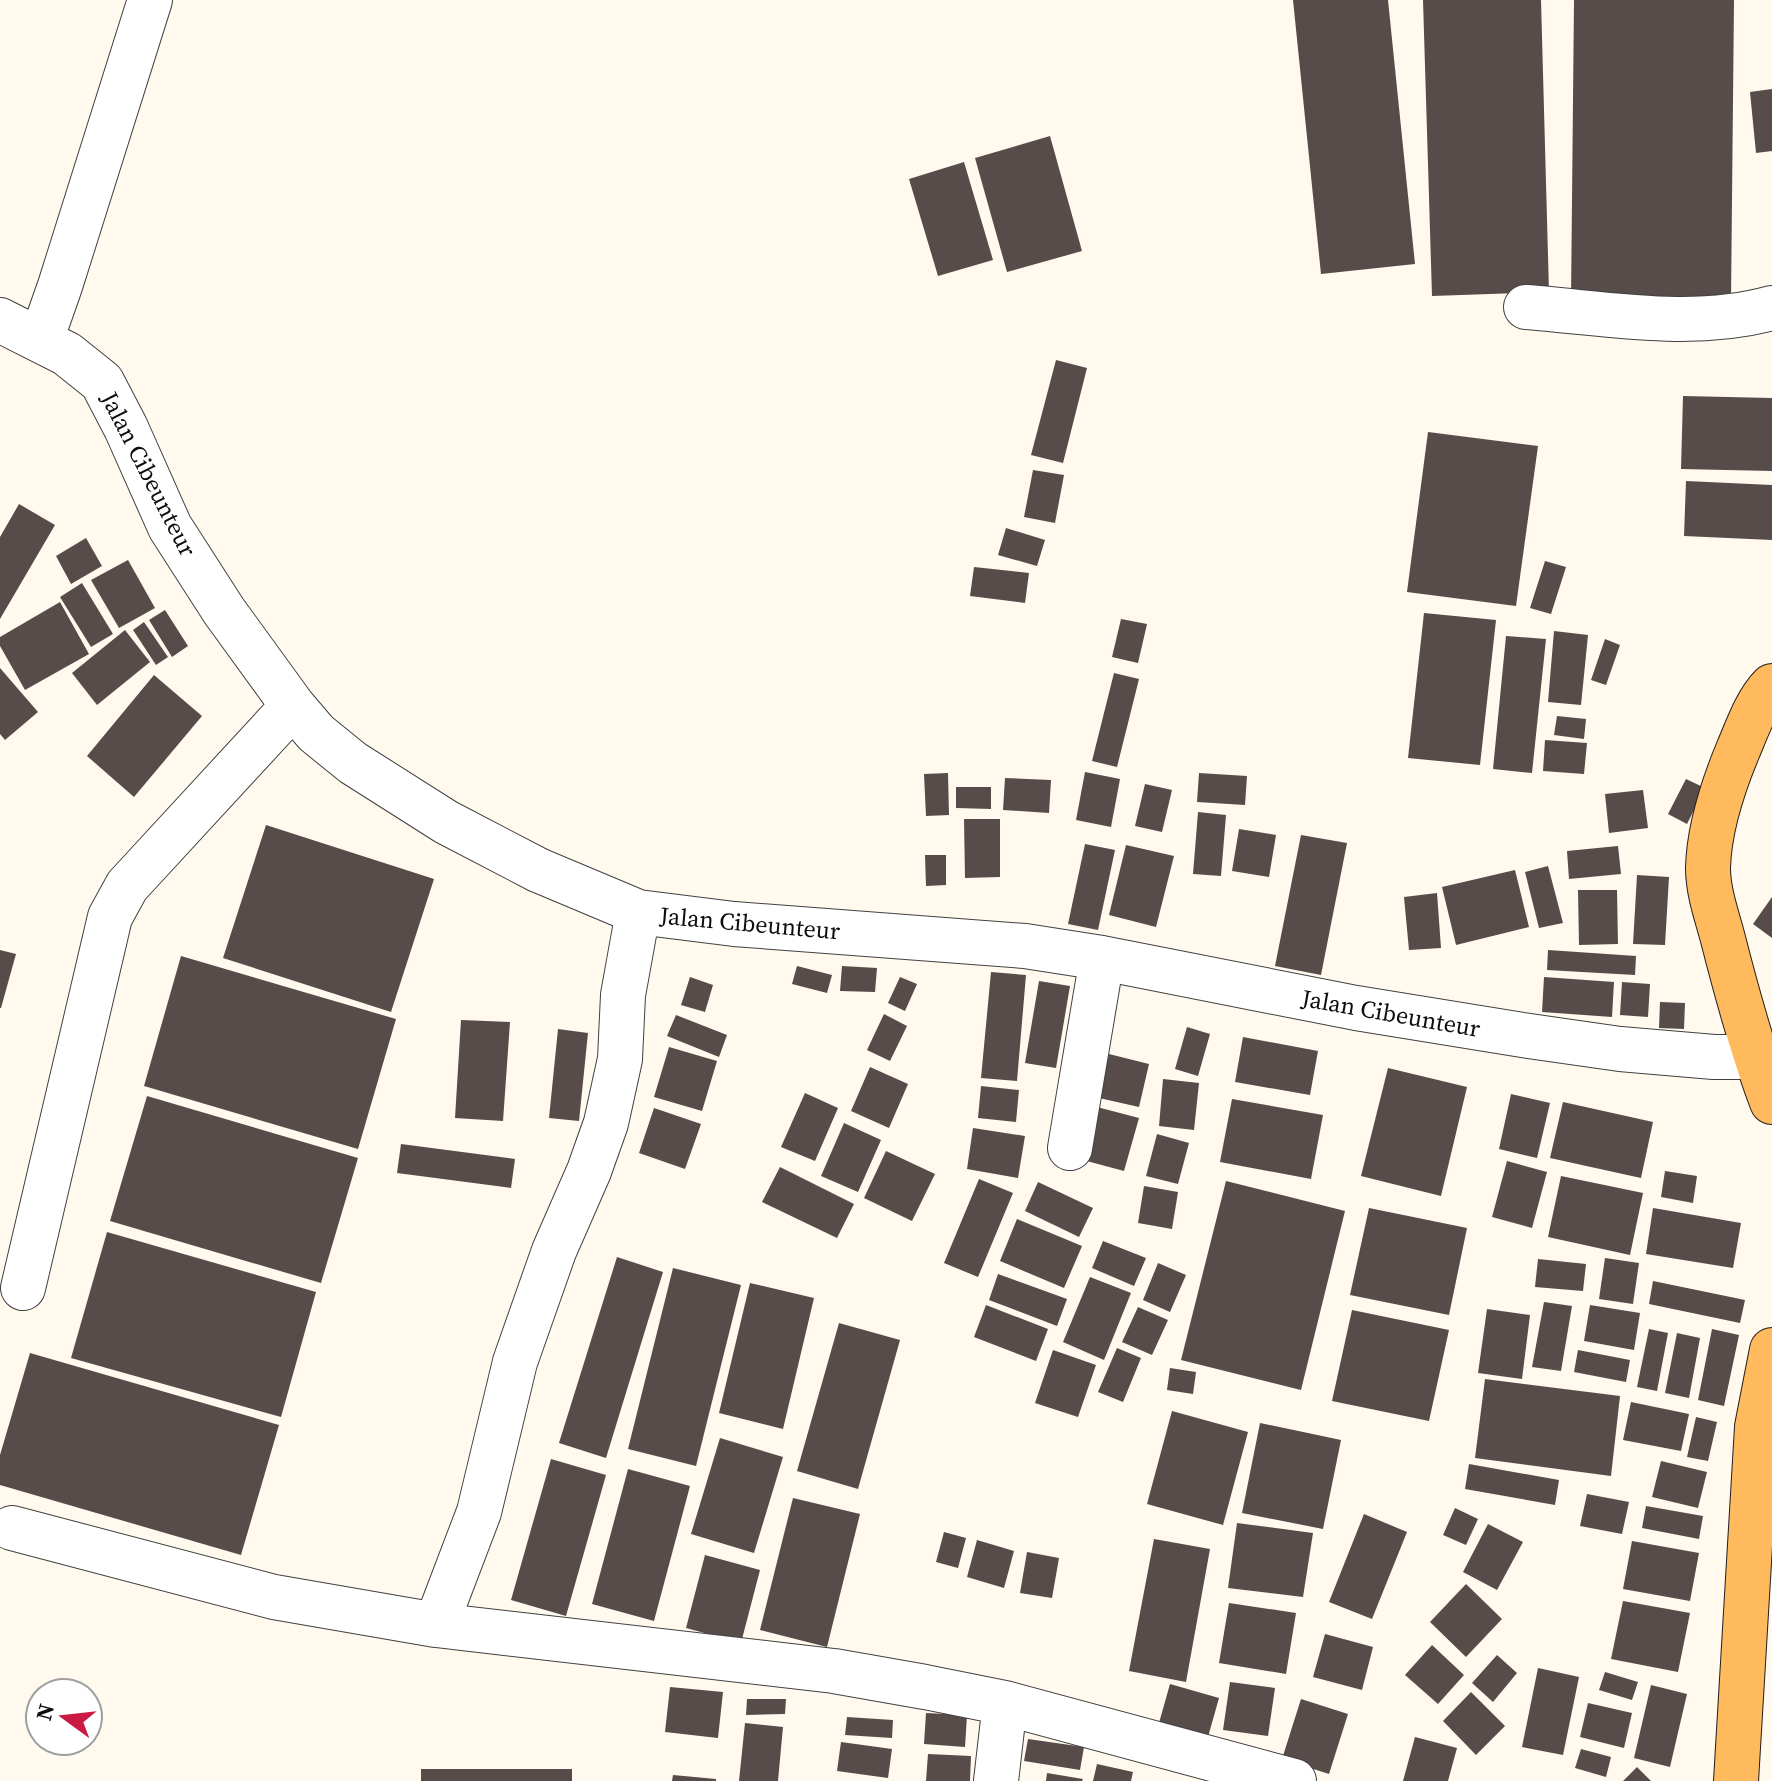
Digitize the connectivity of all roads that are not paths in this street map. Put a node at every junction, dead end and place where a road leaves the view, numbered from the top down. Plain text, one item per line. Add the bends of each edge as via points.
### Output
1 (150, 0) edge
2 (1526, 307) dead end
3 (1772, 308) edge
4 (0, 320) edge
5 (41, 340) junction
6 (1772, 686) edge
7 (293, 706) junction
8 (638, 912) junction
9 (1102, 958) junction
10 (1755, 1057) junction
11 (1772, 1102) edge
12 (1070, 1148) dead end
13 (23, 1288) dead end
14 (1772, 1350) edge
15 (1765, 1429) edge
16 (12, 1528) dead end
17 (436, 1625) junction
18 (1005, 1703) junction
19 (996, 1781) edge
20 (1294, 1781) edge
21 (1736, 1781) edge

1 - 5 street
2 - 3 street via 1676,319 1746,316
4 - 5 street, Jalan Cibeunteur
5 - 7 street, Jalan Cibeunteur via 102,382 170,527
6 - 10 main road via 1725,779 1708,867 1711,898
7 - 8 street, Jalan Cibeunteur via 353,763 446,822 538,870
7 - 13 street via 136,875 110,917
8 - 9 street, Jalan Cibeunteur via 1025,946
8 - 17 street via 623,995 620,1059 606,1123 524,1336 479,1512
9 - 10 street, Jalan Cibeunteur via 1529,1036 1620,1049
9 - 12 street
10 - 11 main road
14 - 15 main road
15 - 21 main road
16 - 17 street via 274,1597
17 - 18 street via 834,1671
18 - 19 street
18 - 20 street

